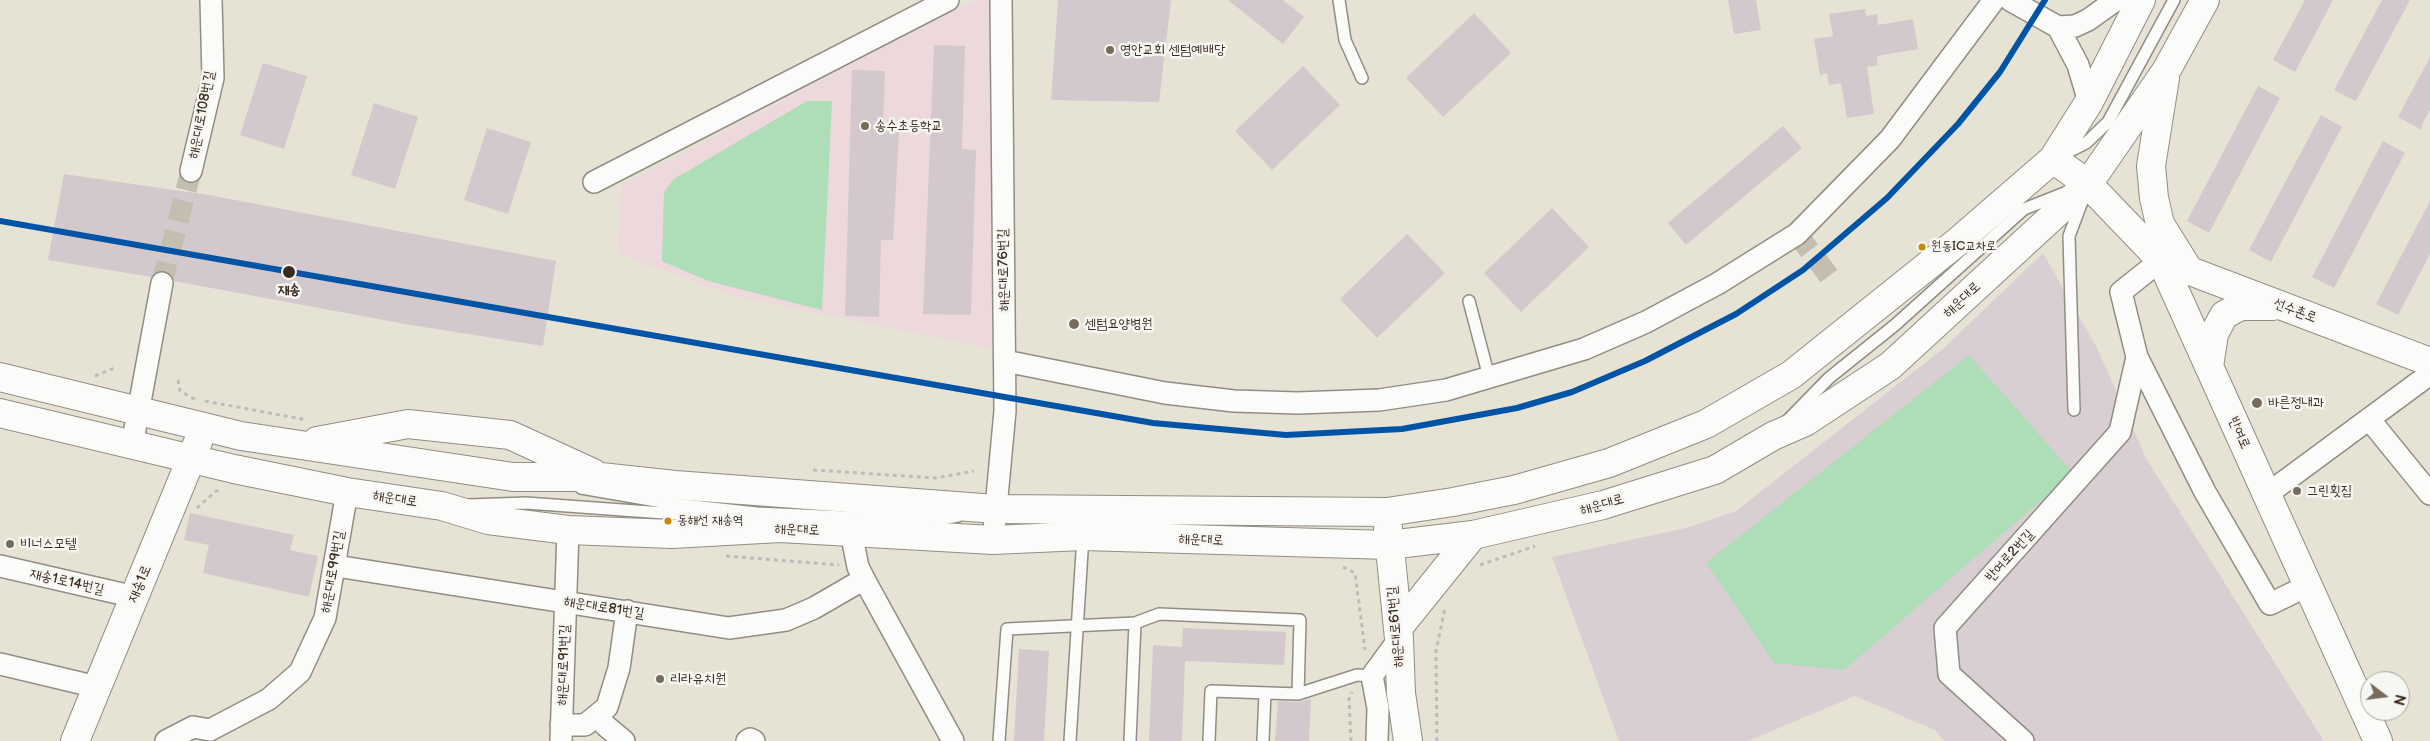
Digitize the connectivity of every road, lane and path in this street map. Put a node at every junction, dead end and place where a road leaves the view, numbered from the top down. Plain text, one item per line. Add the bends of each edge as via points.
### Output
1 (211, 0) edge
2 (948, 0) edge
3 (1001, 0) edge
4 (1339, 0) edge
5 (1994, 0) edge
6 (2010, 0) edge
7 (2116, 0) edge
8 (2141, 0) edge
9 (2174, 0) edge
10 (2205, 0) edge
11 (2058, 27) junction
12 (2166, 71) junction
13 (1362, 78) dead end
14 (2089, 102) junction
15 (2053, 159) junction
16 (191, 171) tunnel mouth
17 (594, 182) dead end
18 (2088, 184) junction
19 (2161, 260) junction
20 (2189, 270) junction
21 (162, 283) tunnel mouth
22 (1469, 301) dead end
23 (2282, 306) junction
24 (2137, 358) junction
25 (1005, 361) junction
26 (2430, 362) edge
27 (2209, 368) junction
28 (2430, 374) edge
29 (0, 377) edge
30 (1489, 377) junction
31 (139, 410) junction
32 (2074, 410) dead end
33 (0, 413) edge
34 (2369, 419) junction
35 (203, 426) junction
36 (132, 445) junction
37 (296, 445) junction
38 (192, 458) junction
39 (513, 477) junction
40 (601, 477) junction
41 (346, 492) junction
42 (2430, 494) edge
43 (2266, 495) junction
44 (442, 506) junction
45 (996, 509) junction
46 (1386, 512) junction
47 (780, 528) junction
48 (568, 530) junction
49 (851, 532) junction
50 (1083, 536) junction
51 (1472, 536) junction
52 (993, 540) junction
53 (1538, 545) dead end
54 (1389, 546) junction
55 (1338, 565) dead end
56 (0, 566) edge
57 (336, 566) junction
58 (1474, 570) dead end
59 (864, 579) junction
60 (2307, 586) junction
61 (135, 597) junction
62 (566, 601) junction
63 (1446, 606) dead end
64 (627, 611) junction
65 (1135, 623) junction
66 (1076, 626) junction
67 (1398, 634) junction
68 (0, 664) edge
69 (1364, 675) junction
70 (97, 687) junction
71 (1266, 693) junction
72 (1298, 694) junction
73 (598, 714) junction
74 (561, 733) edge
75 (75, 741) edge
76 (166, 741) edge
77 (624, 741) edge
78 (747, 741) edge
79 (754, 741) edge
80 (953, 741) edge
81 (999, 741) edge
82 (1070, 741) edge
83 (1130, 741) edge
84 (1209, 741) edge
85 (1263, 741) edge
86 (1351, 741) edge
87 (1377, 741) edge
88 (1408, 741) edge
89 (1437, 741) edge
90 (2023, 741) edge
91 (2378, 741) edge

1 - 16 street, 해운대로108번길 via 213,78
2 - 17 street
3 - 25 street, 해운대로76번길
4 - 13 lane via 1345,40
5 - 30 street via 1890,139 1797,234 1717,284 1646,322 1584,349
6 - 11 street
7 - 11 street via 2088,20 2075,26
8 - 14 main road, 해운대로
9 - 15 lane via 2108,122 2086,143
10 - 12 main road, 해운대로
11 - 14 street via 2078,65
12 - 18 main road, 해운대로
12 - 20 main road via 2151,166 2154,198 2160,224
14 - 15 main road, 해운대로
15 - 18 main road, 반여로
15 - 46 main road, 해운대로 via 1956,243 1790,375 1706,424 1609,464 1514,490
18 - 19 main road, 반여로
18 - 32 lane via 2069,236
18 - 51 main road, 해운대로 via 1890,366 1805,422 1772,436 1714,470 1603,505
19 - 20 main road, 선수촌로
19 - 24 street via 2121,292
19 - 27 main road, 반여로
20 - 23 main road, 선수촌로
21 - 31 street
22 - 30 lane
23 - 26 main road, 선수촌로
23 - 27 main road via 2241,306 2224,315 2214,334
24 - 60 street via 2205,492 2270,604
24 - 90 street, 반여로2번길 via 2120,432 1945,628 1950,674
25 - 30 street via 1165,393 1234,401 1379,400 1446,390
25 - 45 street, 해운대로76번길 via 1005,411
27 - 43 main road, 반여로
28 - 34 street
29 - 31 main road, 해운대로
31 - 35 main road, 해운대로
31 - 36 street
33 - 36 main road, 해운대로
34 - 42 street
34 - 43 street
35 - 37 main road, 해운대로
35 - 38 main road, 재송1로
36 - 38 main road, 해운대로
37 - 39 main road, 해운대로
37 - 40 main road via 408,424 510,434
38 - 41 main road, 해운대로
38 - 61 main road, 재송1로
39 - 40 main road, 해운대로
39 - 45 lane via 674,504 757,513 931,521
40 - 45 main road, 해운대로
41 - 44 main road, 해운대로
41 - 57 street, 해운대로99번길
43 - 60 main road, 반여로
44 - 47 lane via 526,503 705,516
44 - 48 main road, 해운대로 via 488,520
45 - 46 main road, 해운대로
45 - 52 street, 해운대로76번길
46 - 54 main road, 해운대로61번길
47 - 48 main road, 해운대로 via 672,534
47 - 49 main road, 해운대로
48 - 62 street, 해운대로91번길
49 - 52 main road, 해운대로
49 - 59 street via 858,567
50 - 52 main road, 해운대로
50 - 54 main road, 해운대로
50 - 66 lane
51 - 54 main road, 해운대로
51 - 67 main road
53 - 58 path
54 - 67 main road, 해운대로61번길
55 - 69 path via 1354,573 1366,648
56 - 61 street, 재송1로14번길
57 - 62 street, 해운대로81번길
57 - 76 street, 해운대로99번길 via 325,618 300,672 269,699 210,730 192,727
59 - 64 street, 해운대로81번길 via 786,620 729,628
59 - 80 street
60 - 91 main road, 반여로
61 - 70 main road, 재송1로
62 - 64 street, 해운대로81번길
62 - 74 street, 해운대로91번길
63 - 89 path via 1436,651
64 - 73 street via 619,668 607,706
65 - 66 lane
65 - 72 lane via 1159,614 1300,620
65 - 83 lane
66 - 81 lane via 1007,629
66 - 82 lane
67 - 69 street
67 - 88 main road, 해운대로61번길 via 1401,693
68 - 70 street
69 - 72 lane
69 - 86 path via 1349,699
69 - 87 street via 1378,708
70 - 75 main road, 재송1로
71 - 72 lane
71 - 84 lane via 1211,691
71 - 85 lane
73 - 74 street via 585,725
73 - 77 street via 606,726
78 - 79 street

